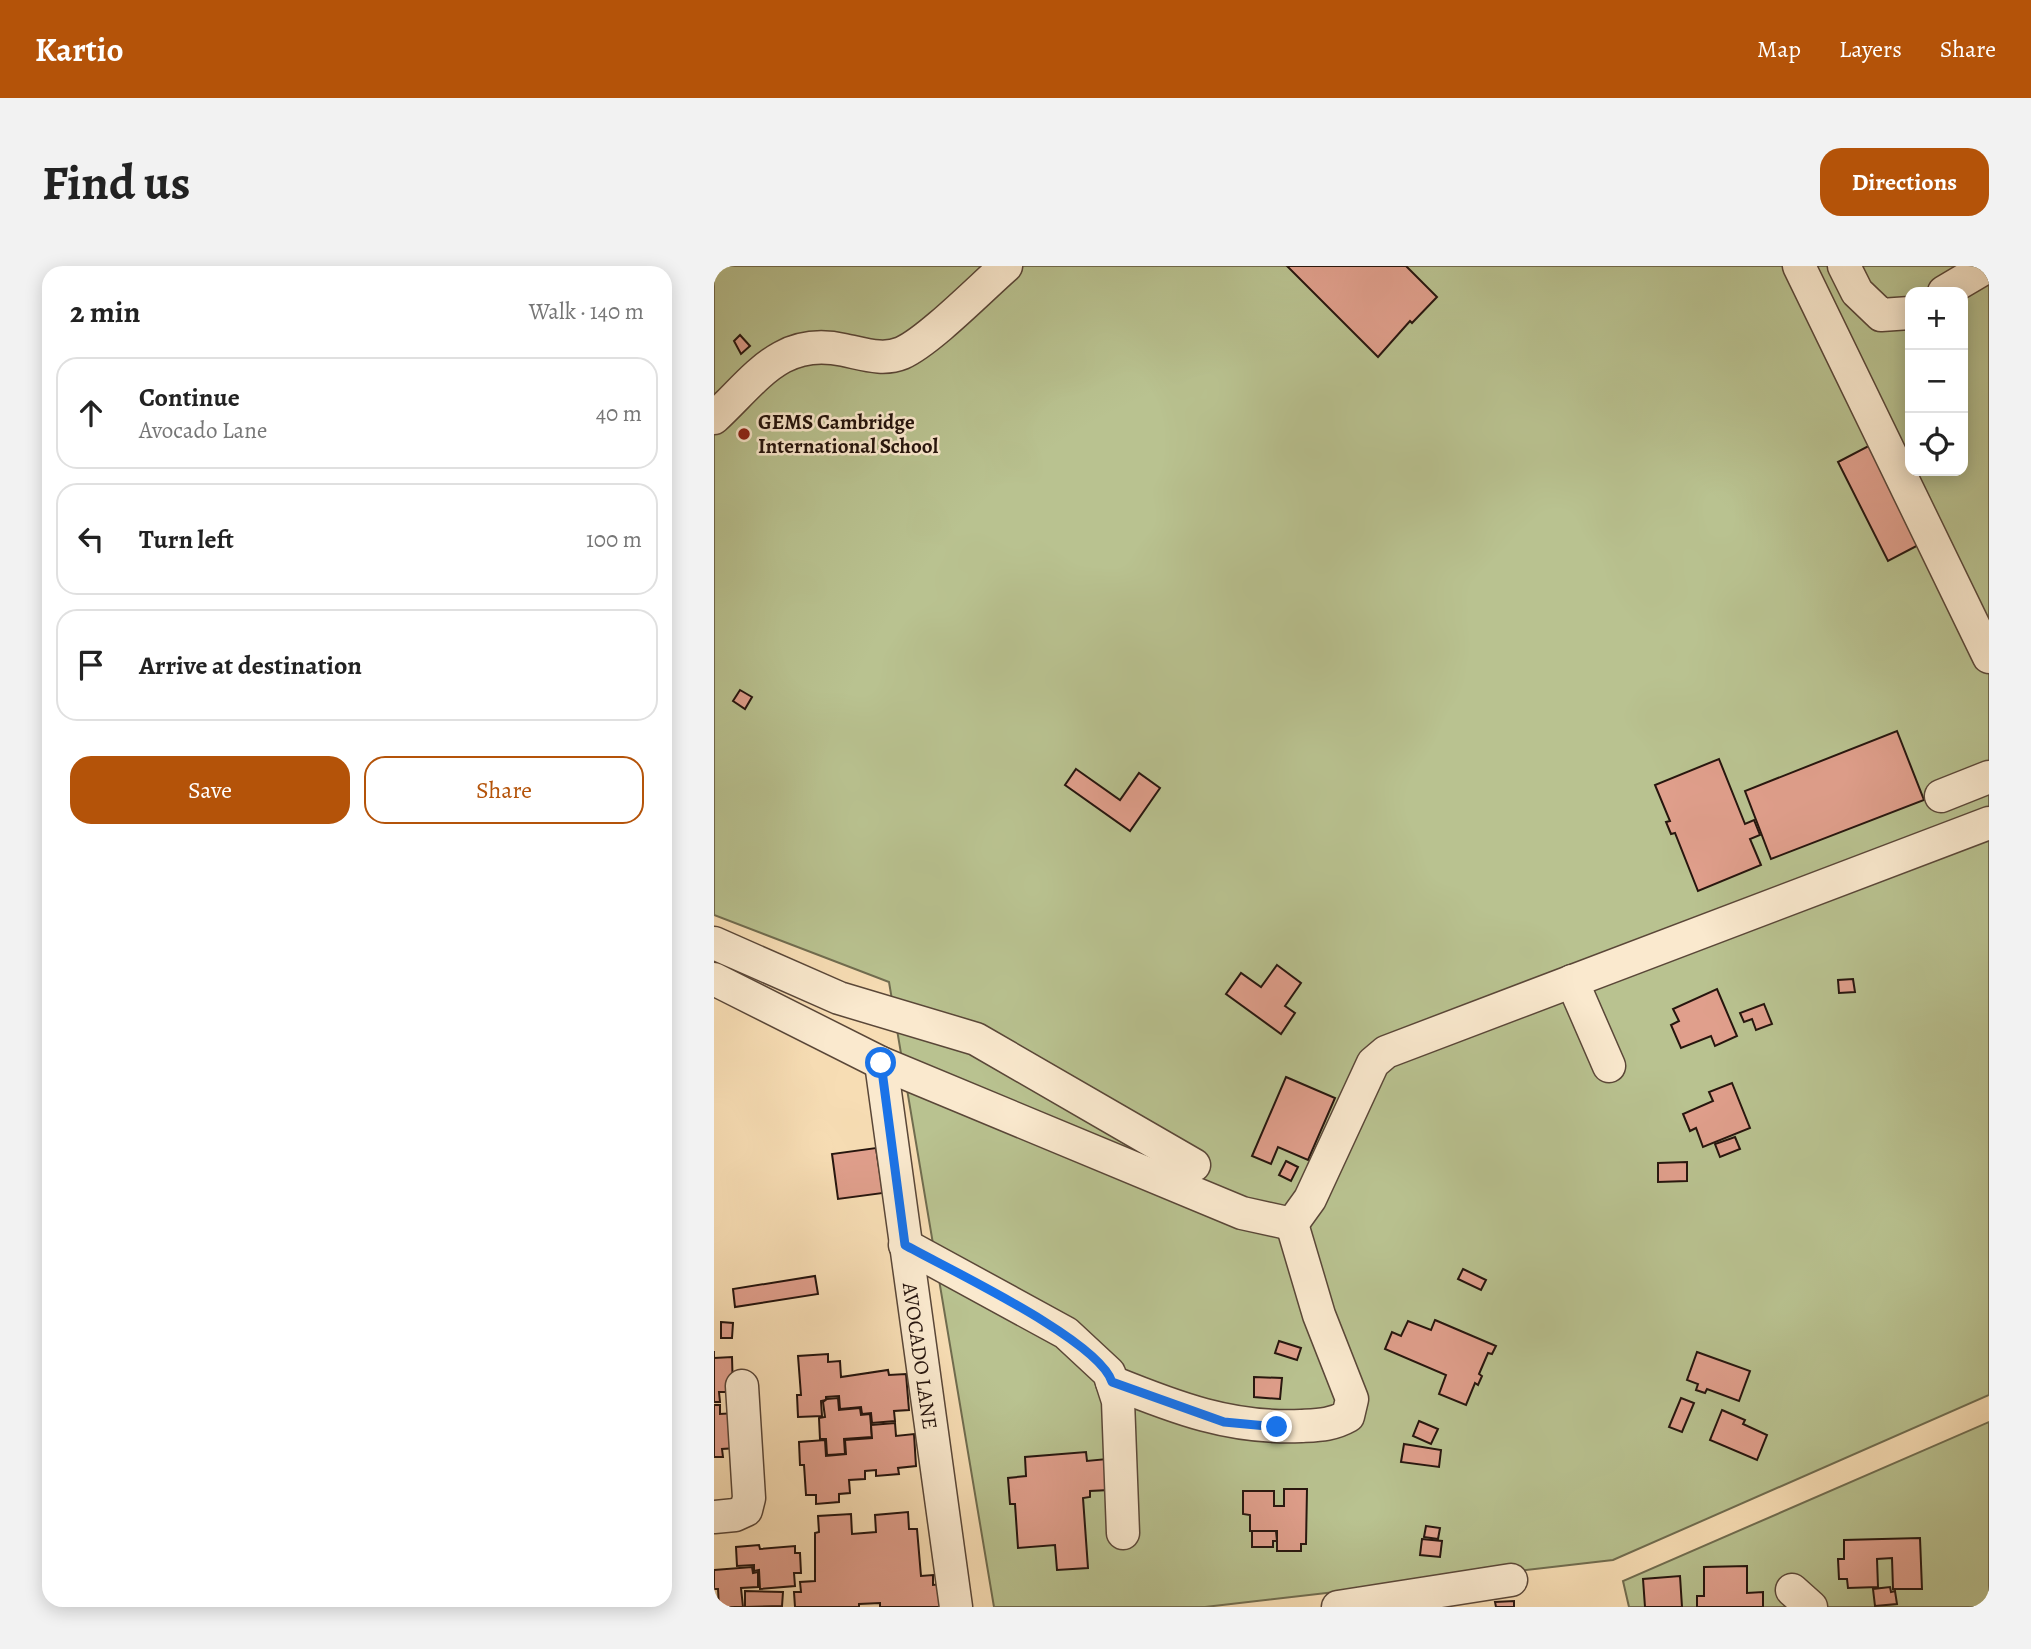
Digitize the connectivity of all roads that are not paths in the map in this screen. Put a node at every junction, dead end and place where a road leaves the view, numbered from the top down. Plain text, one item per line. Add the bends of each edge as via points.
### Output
1 (1006, 266) edge
2 (1799, 266) edge
3 (1844, 266) edge
4 (1988, 266) edge
5 (1952, 287) edge
6 (1905, 313) edge
7 (714, 418) edge
8 (1989, 657) edge
9 (1989, 777) edge
10 (1941, 796) dead end
11 (1987, 826) edge
12 (714, 943) edge
13 (714, 979) edge
14 (1572, 981) junction
15 (881, 1063) junction
16 (1609, 1066) dead end
17 (1194, 1165) dead end
18 (1292, 1224) junction
19 (905, 1245) junction
20 (1112, 1382) junction
21 (742, 1386) dead end
22 (714, 1517) edge
23 (1123, 1533) dead end
24 (1511, 1580) dead end
25 (956, 1607) edge
26 (1338, 1607) edge

1 - 7 street via 902,353 879,357 828,346 802,347 772,364
2 - 8 street
3 - 6 street via 1857,292 1881,315
4 - 5 street
9 - 10 street
11 - 14 street
12 - 17 street via 839,998 976,1039
13 - 15 street
14 - 16 street
14 - 18 street via 1386,1052 1373,1063 1310,1199
15 - 18 street via 1241,1213
15 - 19 street, AVOCADO LANE
18 - 20 street via 1319,1315 1352,1399 1348,1416 1333,1425 1277,1427 1224,1422
19 - 20 street via 1066,1333 1098,1361
19 - 25 street, AVOCADO LANE
20 - 23 street via 1118,1401
21 - 22 street via 749,1498 746,1510
24 - 26 street

